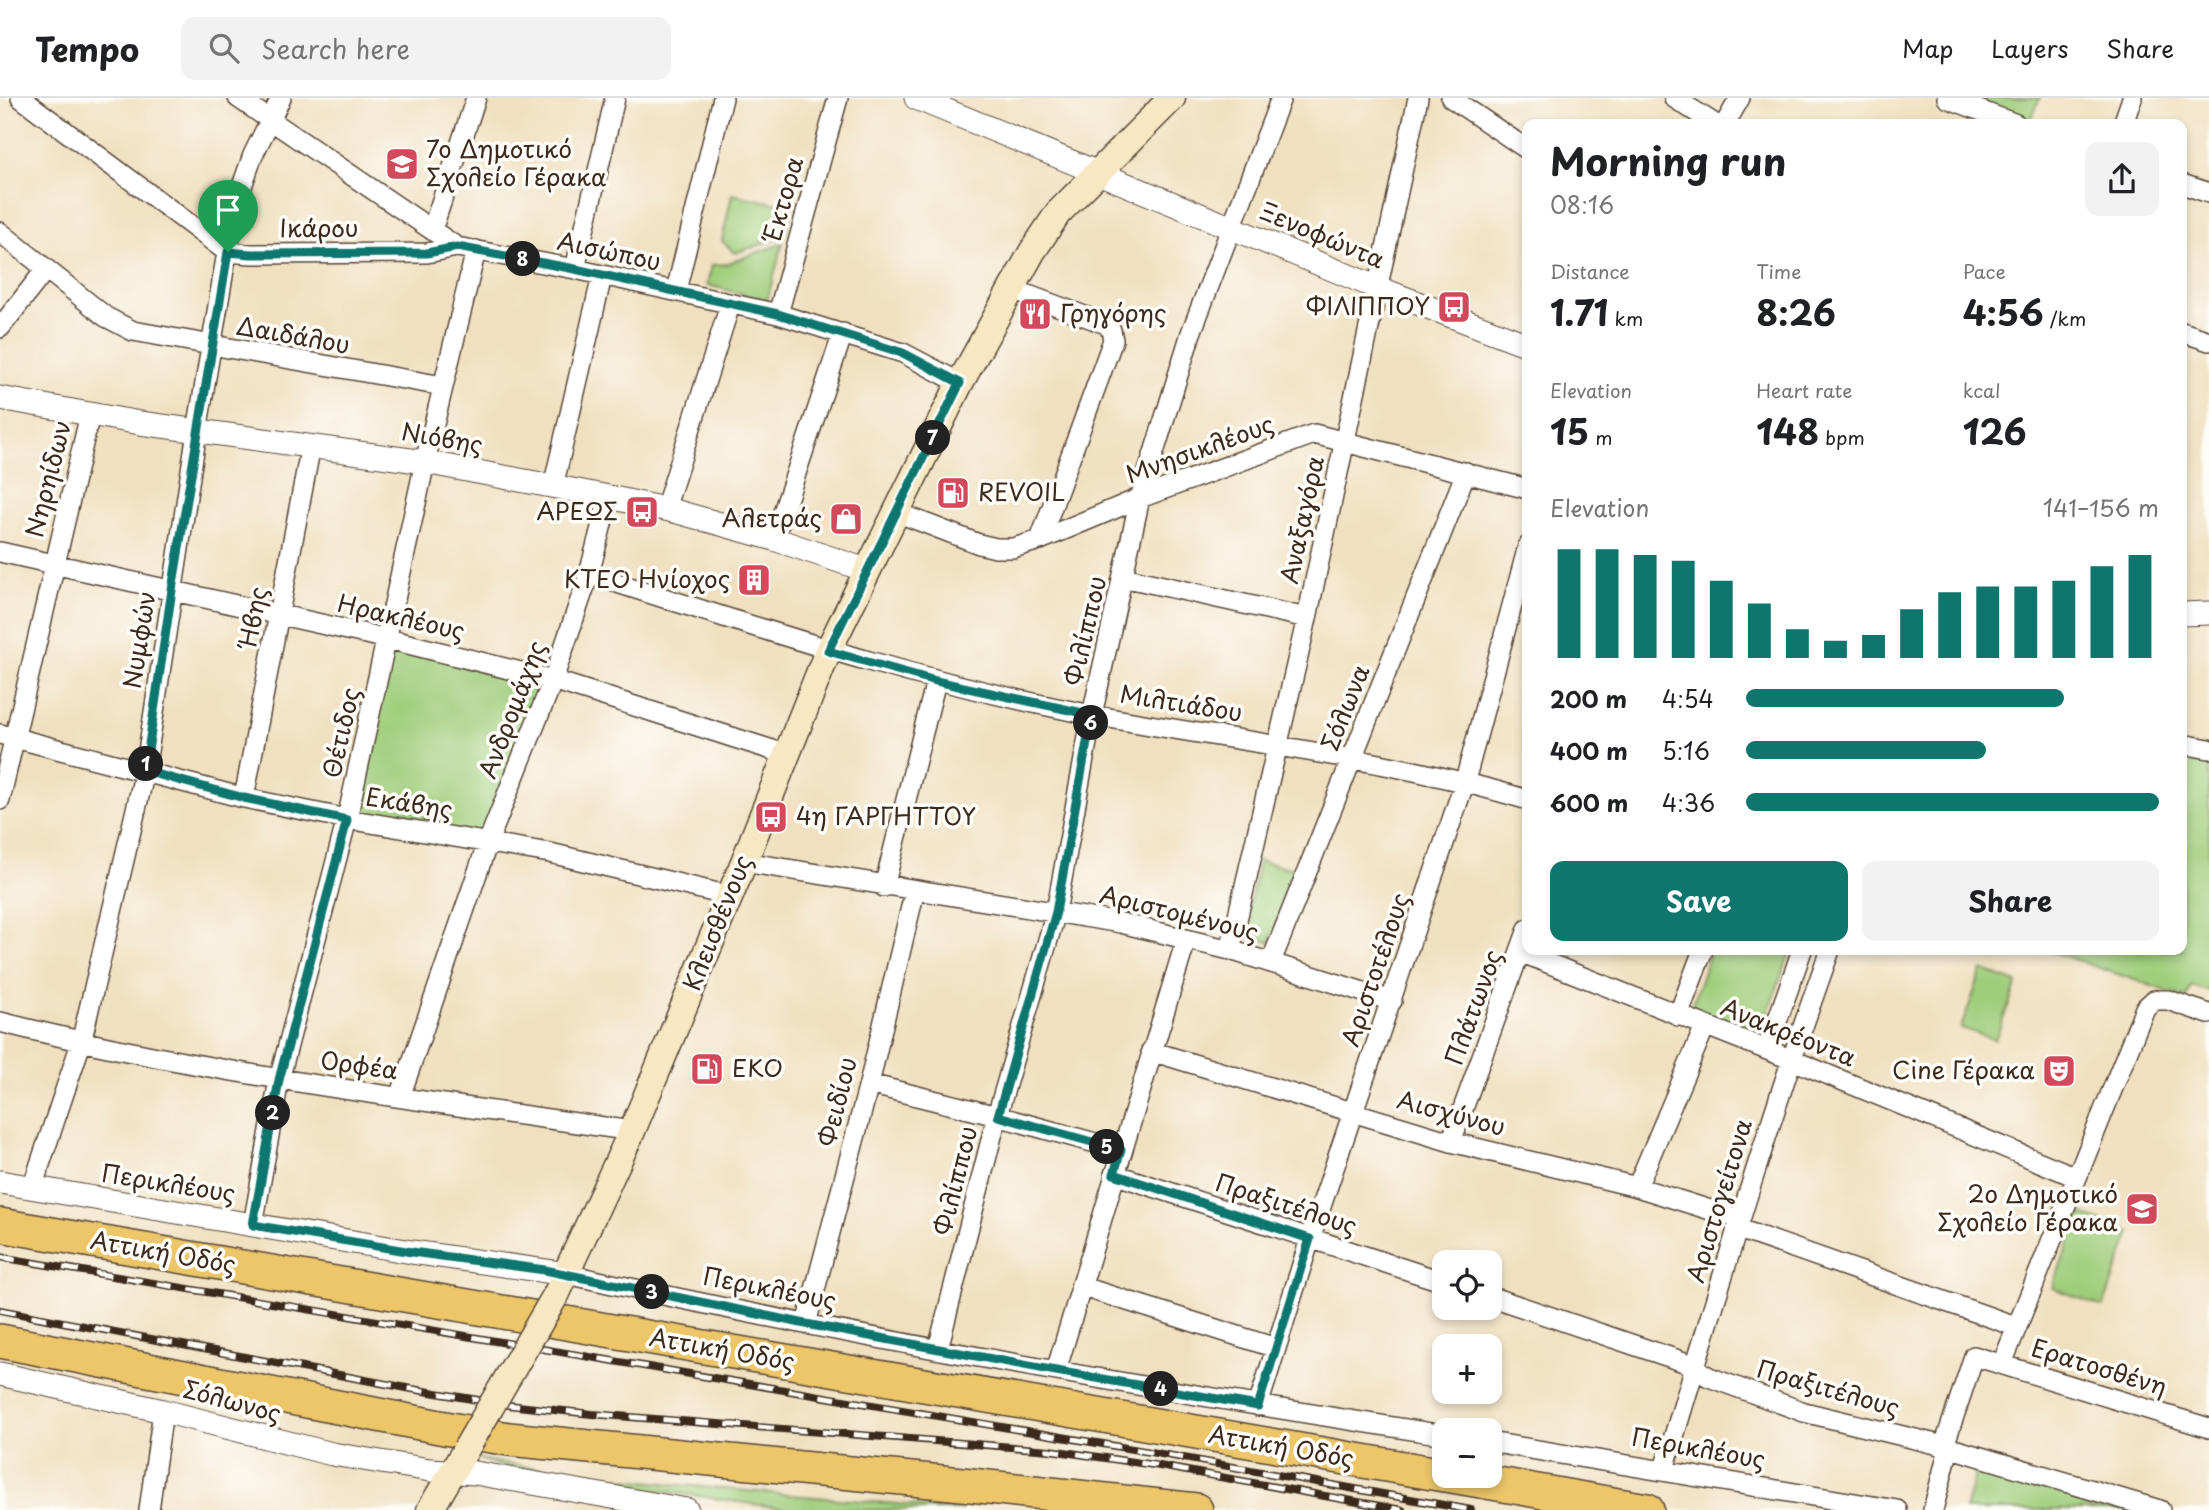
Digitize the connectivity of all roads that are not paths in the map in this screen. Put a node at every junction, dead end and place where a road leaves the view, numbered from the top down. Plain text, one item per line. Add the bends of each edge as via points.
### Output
1 (22, 98) edge
2 (238, 98) edge
3 (281, 98) edge
4 (476, 98) edge
5 (615, 98) edge
6 (723, 98) edge
7 (838, 98) edge
8 (916, 98) edge
9 (1172, 98) edge
10 (1281, 98) edge
11 (1418, 98) edge
12 (1674, 98) edge
13 (1740, 98) edge
14 (1947, 98) edge
15 (2132, 98) edge
16 (1462, 101) edge
17 (271, 119) junction
18 (1707, 119) edge
19 (1728, 119) edge
20 (2002, 119) edge
21 (2125, 119) edge
22 (1522, 146) edge
23 (1097, 173) junction
24 (2187, 186) edge
25 (2209, 193) edge
26 (1231, 227) junction
27 (432, 230) junction
28 (0, 232) edge
29 (466, 248) junction
30 (228, 252) junction
31 (46, 268) junction
32 (575, 269) junction
33 (602, 276) junction
34 (1378, 288) junction
35 (1012, 289) junction
36 (676, 291) junction
37 (730, 305) junction
38 (778, 314) junction
39 (0, 328) edge
40 (843, 333) junction
41 (2187, 334) edge
42 (2209, 341) edge
43 (1522, 343) edge
44 (212, 347) junction
45 (960, 383) junction
46 (443, 386) junction
47 (0, 398) edge
48 (90, 414) junction
49 (197, 430) junction
50 (1344, 441) junction
51 (311, 446) junction
52 (425, 462) junction
53 (1466, 472) junction
54 (553, 487) junction
55 (1522, 487) edge
56 (609, 497) junction
57 (1140, 498) junction
58 (665, 509) junction
59 (896, 512) junction
60 (774, 539) junction
61 (1040, 540) junction
62 (0, 552) edge
63 (54, 564) junction
64 (1522, 568) edge
65 (866, 570) junction
66 (589, 574) junction
67 (1123, 577) junction
68 (172, 590) junction
69 (2209, 613) edge
70 (2187, 614) edge
71 (279, 615) junction
72 (1307, 618) junction
73 (388, 639) junction
74 (828, 651) junction
75 (553, 680) junction
76 (936, 681) junction
77 (1092, 715) junction
78 (7, 736) edge
79 (1278, 744) junction
80 (2187, 745) edge
81 (2209, 749) edge
82 (785, 754) junction
83 (1353, 759) junction
84 (145, 771) junction
85 (1465, 781) junction
86 (244, 798) junction
87 (1522, 798) edge
88 (0, 800) edge
89 (347, 820) junction
90 (488, 842) junction
91 (744, 862) junction
92 (884, 887) junction
93 (915, 890) junction
94 (730, 896) junction
95 (1056, 912) junction
96 (1186, 940) junction
97 (1522, 946) edge
98 (1230, 950) junction
99 (1520, 952) joint
100 (1527, 955) edge
101 (1701, 955) edge
102 (1800, 955) edge
103 (1828, 955) edge
104 (1271, 962) junction
105 (1392, 1001) junction
106 (2209, 1014) edge
107 (1678, 1016) junction
108 (0, 1022) edge
109 (1705, 1026) junction
110 (81, 1043) junction
111 (1767, 1050) junction
112 (1152, 1051) junction
113 (1790, 1059) junction
114 (279, 1080) junction
115 (869, 1084) junction
116 (400, 1097) junction
117 (1354, 1112) junction
118 (998, 1116) junction
119 (632, 1130) junction
120 (1451, 1142) junction
121 (1121, 1150) junction
122 (1114, 1174) junction
123 (2076, 1177) junction
124 (0, 1182) edge
125 (1637, 1187) junction
126 (32, 1188) junction
127 (1737, 1223) junction
128 (0, 1225) edge
129 (253, 1225) junction
130 (1310, 1239) junction
131 (1432, 1278) edge
132 (562, 1283) junction
133 (1080, 1286) junction
134 (1502, 1300) edge
135 (806, 1324) junction
136 (2015, 1326) junction
137 (0, 1341) edge
138 (1276, 1348) junction
139 (939, 1349) junction
140 (2002, 1364) junction
141 (1695, 1367) junction
142 (1056, 1371) junction
143 (0, 1374) edge
144 (1258, 1406) junction
145 (163, 1411) junction
146 (2209, 1428) edge
147 (1432, 1433) edge
148 (1502, 1444) edge
149 (1946, 1447) junction
150 (1664, 1469) junction
151 (453, 1471) junction
152 (1432, 1473) edge
153 (1502, 1485) edge
154 (604, 1503) edge
155 (674, 1509) edge
156 (149, 1510) edge
157 (430, 1510) edge
158 (1196, 1510) edge
159 (1647, 1510) edge
160 (1897, 1510) edge
161 (1933, 1510) edge
162 (2160, 1510) edge

1 - 30 street
2 - 17 street, Αισώπου
3 - 17 street, Νυμφών
4 - 27 street
5 - 32 street
6 - 36 street
7 - 38 street, Έκτορα
8 - 23 street, Ξενοφώντα
9 - 23 main road, Κλεισθένους
10 - 26 street, Φιλίππου
11 - 34 street, Αναξαγόρα
12 - 18 street
13 - 19 street
14 - 20 street
15 - 21 street
16 - 22 street
17 - 27 street, Αισώπου
17 - 30 street, Νυμφών via 241,189
23 - 26 street, Ξενοφώντα
23 - 35 main road, Κλεισθένους via 1052,222
24 - 25 street
26 - 34 street, Ξενοφώντα
26 - 57 street, Φιλίππου via 1191,333
27 - 29 street, Αισώπου
28 - 31 street, Δαιδάλου
29 - 30 street, Ικάρου via 427,253
29 - 32 street, Αισώπου
29 - 46 street, Θέτιδος
30 - 44 street, Νυμφών
31 - 39 street
31 - 44 street, Δαιδάλου via 120,326
32 - 33 street, Αισώπου
33 - 36 street, Αισώπου
33 - 54 street
34 - 43 street, Ξενοφώντα
34 - 50 street, Αναξαγόρα
35 - 45 main road, Κλεισθένους
35 - 61 street via 1105,324 1113,340
36 - 37 street, Αισώπου
37 - 38 street, Αισώπου
37 - 58 street
38 - 40 street, Αισώπου
40 - 45 street, Αισώπου via 903,353
40 - 60 street
41 - 42 street
44 - 46 street, Δαιδάλου
44 - 49 street, Νυμφών
45 - 59 main road, Κλεισθένους
46 - 52 street, Θέτιδος
47 - 48 street, Νιόβης
48 - 49 street, Νιόβης
48 - 63 street, Νηρηίδων
49 - 51 street, Νιόβης
49 - 68 street, Νυμφών
50 - 53 street, Μνησικλέους
50 - 57 street, Μνησικλέους via 1314,434
50 - 72 street, Αναξαγόρα
51 - 52 street, Νιόβης
51 - 71 street, Ήβης
52 - 54 street, Νιόβης
52 - 73 street, Θέτιδος
53 - 55 street, Μνησικλέους
53 - 83 street, Σόλωνα
54 - 56 street, Νιόβης
56 - 58 street, Νιόβης
56 - 66 street, Ανδρομάχης
57 - 61 street, Μνησικλέους
57 - 67 street, Φιλίππου
58 - 60 street, Νιόβης
59 - 61 street, Μνησικλέους via 996,548
59 - 65 main road, Κλεισθένους
60 - 65 street, Νιόβης
62 - 63 street, Ηρακλέους
63 - 68 street, Ηρακλέους
63 - 78 street, Νηρηίδων
64 - 85 street, Αριστοτέλους
65 - 74 main road, Κλεισθένους
66 - 74 street, Μιλτιάδου
66 - 75 street, Ανδρομάχης
67 - 72 street
67 - 77 street, Φιλίππου
68 - 71 street, Ηρακλέους
68 - 84 street, Νυμφών
69 - 70 street
71 - 73 street, Ηρακλέους
71 - 86 street, Ήβης
72 - 79 street, Αναξαγόρα
73 - 75 street, Ηρακλέους
73 - 89 street, Θέτιδος
74 - 76 street, Μιλτιάδου
74 - 82 main road, Κλεισθένους
75 - 82 street, Ηρακλέους
75 - 90 street, Ανδρομάχης
76 - 77 street, Μιλτιάδου
76 - 92 street
77 - 79 street, Μιλτιάδου
77 - 95 street, Φιλίππου
78 - 84 street, Εκάβης
78 - 88 street, Νηρηίδων
79 - 83 street, Μιλτιάδου
79 - 98 street, Αναξαγόρα
80 - 81 street
82 - 91 main road, Κλεισθένους
83 - 85 street, Μιλτιάδου
83 - 104 street, Σόλωνα
84 - 86 street, Εκάβης
84 - 110 street, Νυμφών
85 - 87 street, Μιλτιάδου
85 - 105 street, Αριστοτέλους
86 - 89 street, Εκάβης
89 - 90 street, Εκάβης
89 - 114 street, Θέτιδος
90 - 94 street, Εκάβης
90 - 116 street, Ανδρομάχης
91 - 92 street, Αριστομένους
91 - 94 main road, Κλεισθένους
92 - 93 street, Αριστομένους
93 - 95 street, Αριστομένους
93 - 115 street, Φειδίου
94 - 119 main road, Κλεισθένους
95 - 96 street, Αριστομένους
95 - 118 street, Φιλίππου
96 - 98 street, Αριστομένους
96 - 112 street
97 - 99 street, Πλάτωνος
98 - 104 street, Αριστομένους
99 - 120 street, Πλάτωνος
100 - 107 street, Ανακρέοντα
101 - 107 street
102 - 111 street
103 - 113 street, Αριστογείτονα
104 - 105 street, Αριστομένους
105 - 117 street, Αριστοτέλους
106 - 123 street via 2168,1000 2154,1000 2145,1008
107 - 109 street, Ανακρέοντα
108 - 110 street, Ορφέα
109 - 111 street, Ανακρέοντα
109 - 125 street
110 - 114 street, Ορφέα
110 - 126 street, Νυμφών
111 - 113 street, Ανακρέοντα
112 - 117 street, Αισχύνου
112 - 121 street
113 - 123 street, Ανακρέοντα
113 - 127 street, Αριστογείτονα
114 - 116 street, Ορφέα
114 - 129 street, Θέτιδος
115 - 118 street
115 - 135 street, Φειδίου
116 - 119 street, Ορφέα
117 - 120 street, Αισχύνου
117 - 130 street, Αριστοτέλους
118 - 121 street
118 - 139 street, Φιλίππου
119 - 132 main road, Κλεισθένους
120 - 125 street, Αισχύνου
121 - 122 street
122 - 130 street, Πραξιτέλους
122 - 133 street
123 - 136 street
124 - 126 street, Περικλέους
125 - 127 street, Αισχύνου
126 - 129 street, Περικλέους
127 - 136 street, Αισχύνου
127 - 141 street, Αριστογείτονα
128 - 152 highway, Αττική Οδός
129 - 132 street, Περικλέους
130 - 131 street, Πραξιτέλους
130 - 138 street, Αριστοτέλους
132 - 135 street, Περικλέους
132 - 151 main road, Κλεισθένους, bridge
133 - 138 street
133 - 142 street
134 - 141 street, Πραξιτέλους
135 - 139 street, Περικλέους
136 - 140 street
137 - 158 highway via 509,1439
138 - 144 street, Αριστοτέλους
139 - 142 street, Περικλέους
140 - 146 street, Ερατοσθένη
140 - 149 street, Ερατοσθένη via 1974,1356
141 - 149 street, Πραξιτέλους via 1709,1377 1804,1412
141 - 150 street, Αριστογείτονα
142 - 144 street, Περικλέους
143 - 145 street, Σόλωνος
144 - 147 street, Περικλέους
145 - 151 street, Σόλωνος via 332,1454
145 - 156 street
148 - 150 street, Περικλέους
149 - 161 street
149 - 162 street, Πραξιτέλους
150 - 160 street, Περικλέους
151 - 154 street, Σόλωνος
151 - 157 main road, Κλεισθένους
153 - 159 highway, Αττική Οδός
154 - 155 street, Σόλωνος

